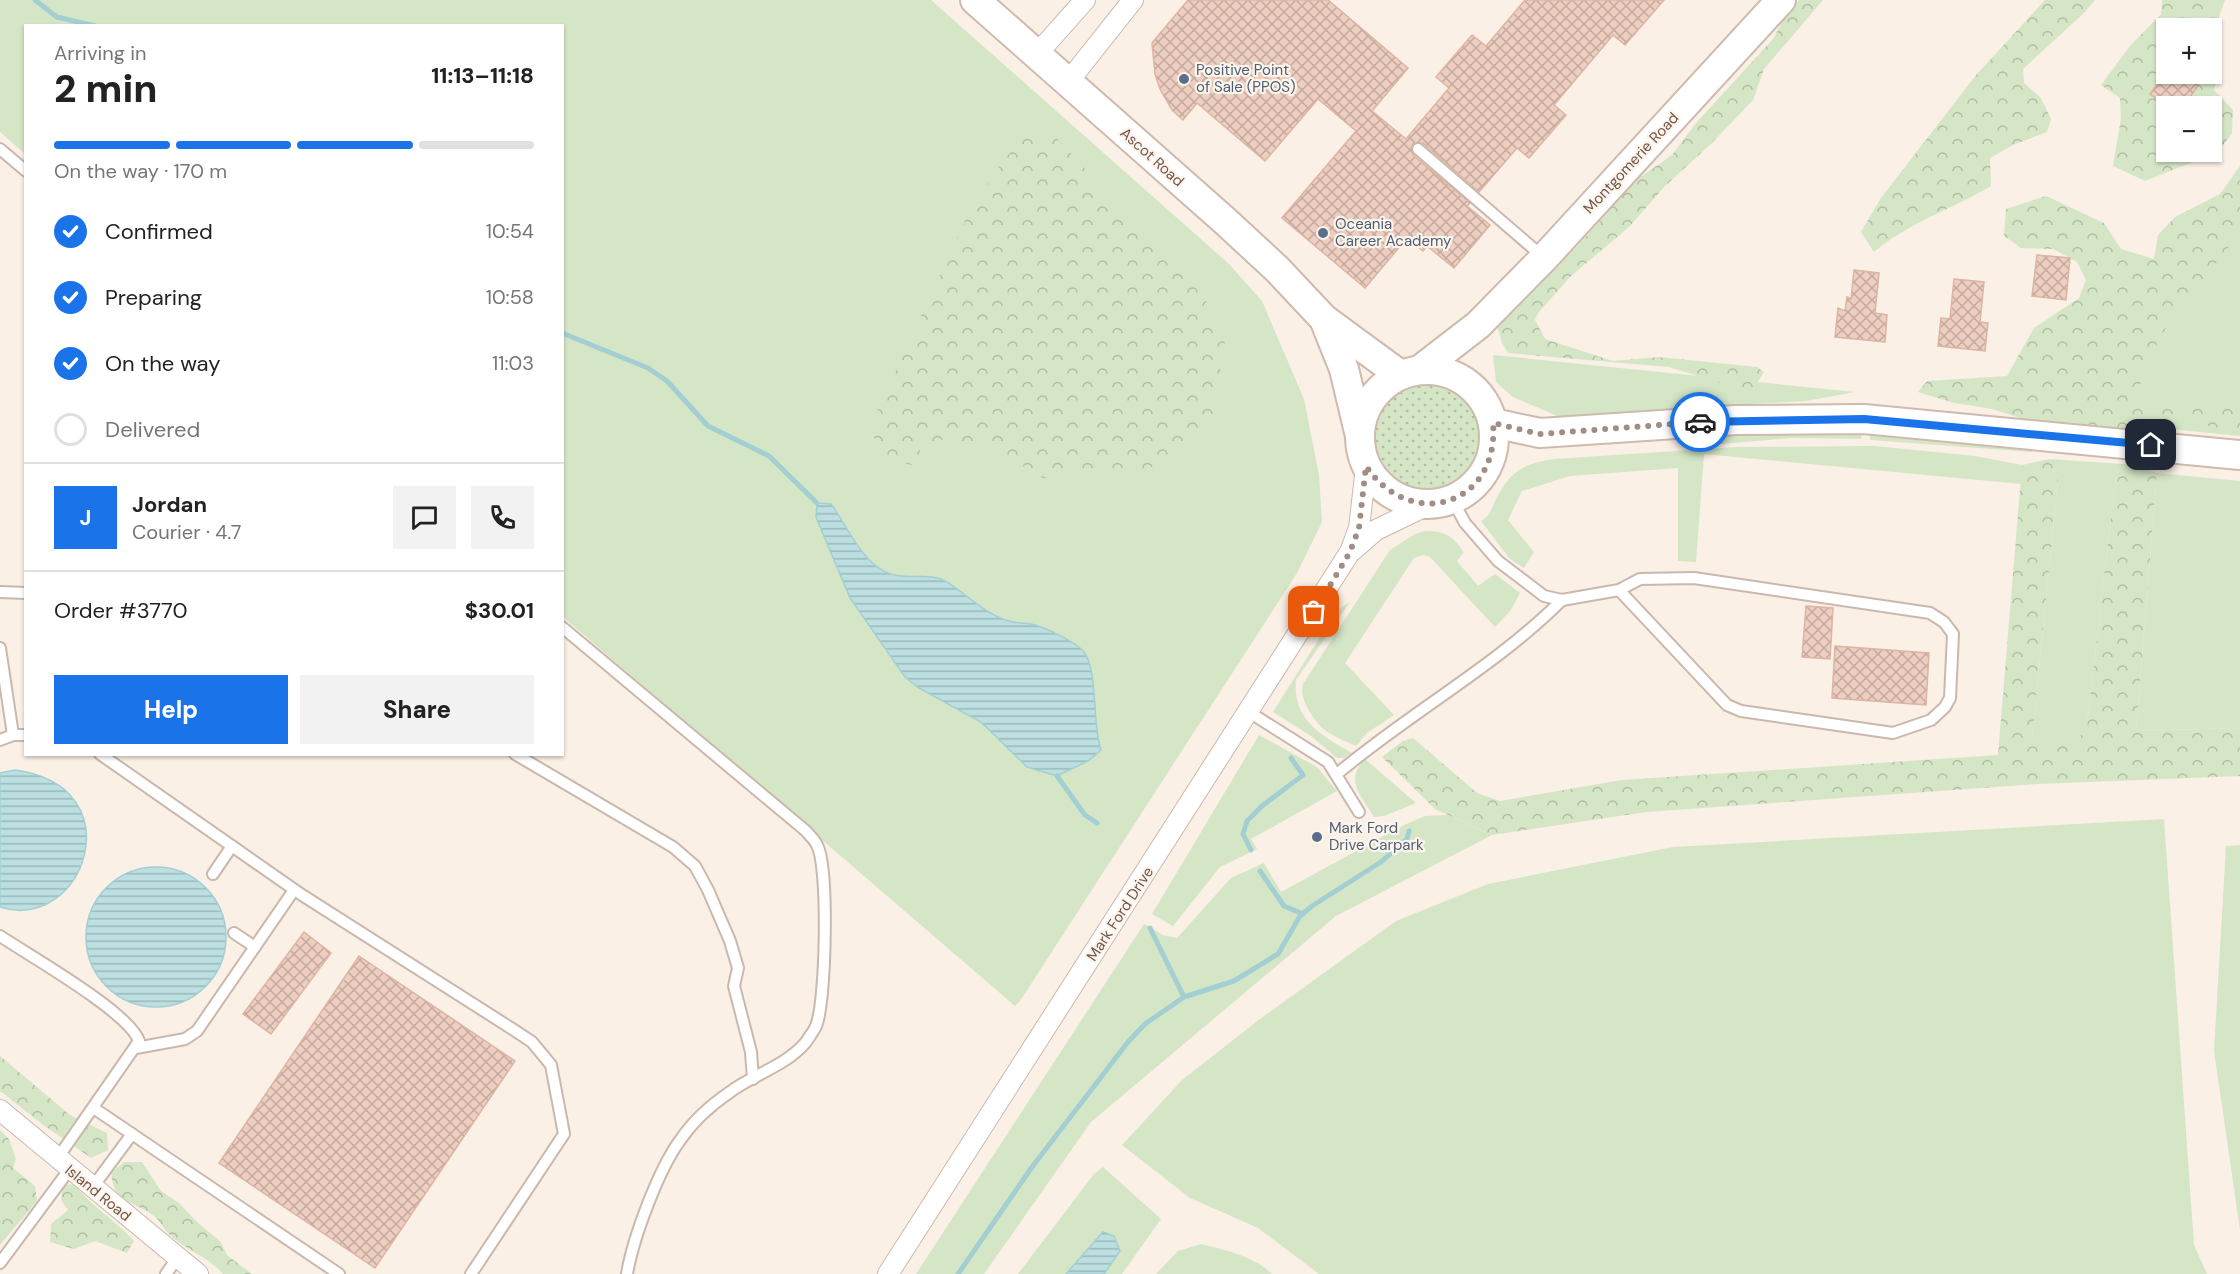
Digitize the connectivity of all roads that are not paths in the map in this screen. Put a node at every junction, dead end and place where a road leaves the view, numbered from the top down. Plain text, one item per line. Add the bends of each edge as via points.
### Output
1 (975, 0) edge
2 (1086, 0) edge
3 (1133, 0) edge
4 (1781, 0) edge
5 (1037, 54) junction
6 (1068, 82) junction
7 (0, 149) edge
8 (1418, 149) dead end
9 (24, 169) edge
10 (1544, 258) junction
11 (1324, 319) junction
12 (1478, 325) junction
13 (1410, 372) junction
14 (1463, 379) junction
15 (1493, 423) junction
16 (1359, 432) junction
17 (1540, 434) junction
18 (2240, 454) edge
19 (1492, 455) junction
20 (1366, 466) junction
21 (1441, 502) junction
22 (1350, 552) junction
23 (1619, 591) junction
24 (0, 592) edge
25 (24, 593) edge
26 (1562, 600) junction
27 (564, 629) edge
28 (0, 648) edge
29 (1249, 712) junction
30 (13, 735) junction
31 (24, 735) edge
32 (0, 740) edge
33 (103, 756) edge
34 (518, 756) edge
35 (1337, 774) junction
36 (1359, 812) dead end
37 (232, 846) junction
38 (213, 874) dead end
39 (294, 890) junction
40 (234, 933) dead end
41 (0, 936) edge
42 (255, 947) junction
43 (136, 1048) junction
44 (753, 1079) junction
45 (95, 1108) junction
46 (0, 1110) edge
47 (132, 1134) junction
48 (63, 1164) junction
49 (92, 1188) junction
50 (178, 1257) junction
51 (0, 1263) edge
52 (166, 1274) edge
53 (198, 1274) edge
54 (339, 1274) edge
55 (471, 1274) edge
56 (627, 1274) edge
57 (888, 1274) edge

1 - 5 street, Ascot Road
2 - 5 street
3 - 6 street
4 - 10 street, Montgomerie Road
5 - 6 street, Ascot Road
6 - 11 street, Ascot Road via 1268,261
7 - 9 lane
8 - 10 lane
10 - 12 street, Montgomerie Road
11 - 13 street, Ascot Road
11 - 16 street, Ascot Road via 1344,369
12 - 13 street, Montgomerie Road
12 - 14 street, Montgomerie Road
13 - 14 street via 1443,370
13 - 16 street via 1379,388 1365,408
14 - 15 street via 1477,391
15 - 17 street
15 - 19 street
16 - 20 street
17 - 18 street via 1736,420 1864,419
17 - 19 street
19 - 21 street via 1477,482
20 - 21 street via 1377,483 1392,495 1411,502
20 - 22 street, Mark Ford Drive via 1359,528
21 - 22 street, Mark Ford Drive via 1376,530
21 - 26 lane via 1498,561 1544,596
22 - 29 street, Mark Ford Drive
23 - 23 lane via 1640,579 1694,578 1930,613 1953,634 1950,698 1931,720 1893,733 1741,711 1726,705
23 - 26 lane
24 - 25 lane
26 - 35 lane via 1507,650
27 - 44 lane via 777,806 817,845 823,866 824,982 816,1026 805,1043
28 - 30 lane
29 - 35 lane via 1314,751
29 - 57 street, Mark Ford Drive
30 - 31 lane
30 - 32 lane
33 - 37 lane
34 - 44 lane via 673,847 694,866 722,920 738,968 734,986 751,1052
35 - 36 lane
37 - 38 lane
37 - 39 lane
39 - 42 lane
39 - 55 lane via 532,1042 551,1065 564,1134
40 - 42 lane
41 - 43 lane via 113,1012 137,1034
42 - 43 lane via 197,1031 185,1039
43 - 45 lane
44 - 56 lane via 704,1111 680,1140 659,1179
45 - 47 lane
45 - 48 lane
46 - 48 street, Island Road
47 - 49 lane
47 - 54 lane
48 - 49 street, Island Road
48 - 51 lane
49 - 50 street, Island Road
50 - 52 lane
50 - 53 street, Island Road

